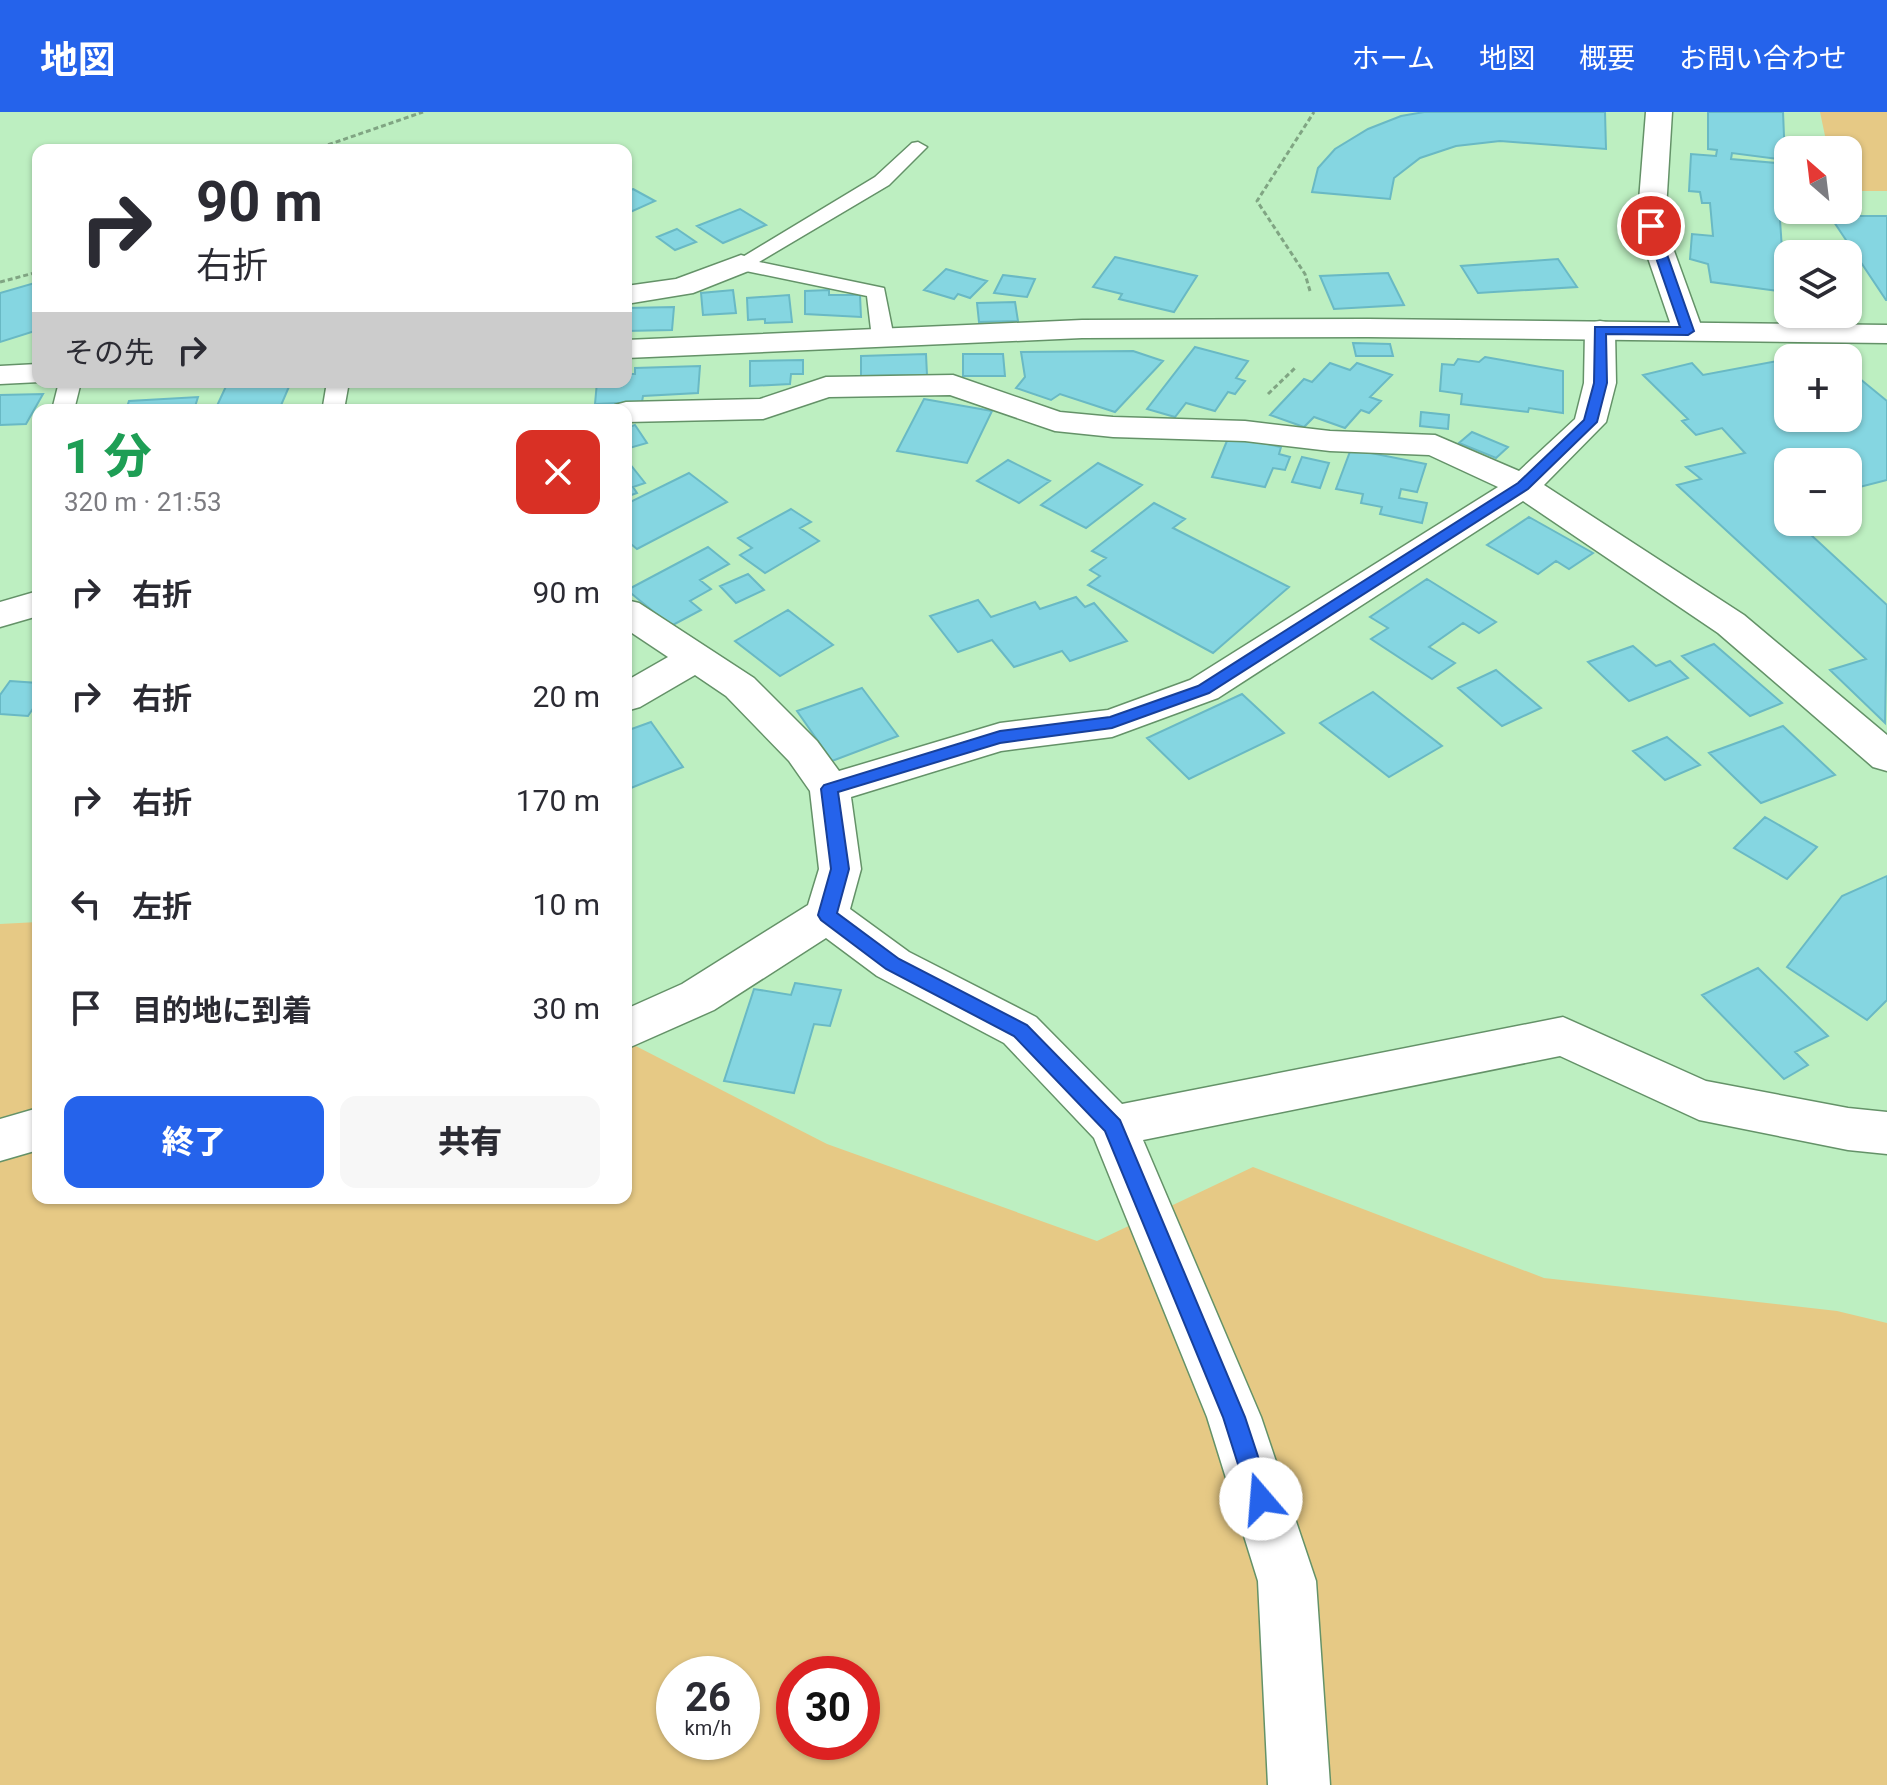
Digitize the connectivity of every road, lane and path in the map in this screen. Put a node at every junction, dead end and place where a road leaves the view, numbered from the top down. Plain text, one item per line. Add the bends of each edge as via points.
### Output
1 (423, 112) edge
2 (1314, 112) edge
3 (1659, 112) edge
4 (335, 144) edge
5 (918, 147) dead end
6 (741, 264) junction
7 (32, 274) edge
8 (0, 282) edge
9 (632, 294) edge
10 (1320, 329) junction
11 (1600, 330) junction
12 (1688, 331) junction
13 (1887, 334) edge
14 (883, 338) junction
15 (632, 349) edge
16 (32, 373) edge
17 (0, 375) edge
18 (632, 412) edge
19 (1245, 431) junction
20 (1523, 486) junction
21 (32, 605) edge
22 (0, 615) edge
23 (632, 616) edge
24 (695, 658) junction
25 (632, 695) edge
26 (1887, 757) edge
27 (830, 789) junction
28 (827, 915) junction
29 (632, 1027) edge
30 (1113, 1126) junction
31 (32, 1131) edge
32 (1887, 1133) edge
33 (0, 1140) edge
34 (1299, 1785) edge

1 - 4 path
2 - 10 path via 1257,201 1305,274
3 - 12 street via 1651,226
5 - 6 lane via 882,181
6 - 9 street via 682,287
6 - 14 lane via 877,292
7 - 8 path
10 - 11 street
10 - 14 street via 1082,329
10 - 19 path via 1319,349 1283,376
11 - 12 street
11 - 20 street via 1600,383 1590,422
12 - 13 street
14 - 15 street
16 - 17 street
18 - 19 street via 763,409 826,387 953,385 1055,421
19 - 20 street via 1435,445
20 - 26 street via 1731,624
20 - 27 street via 1204,689 1112,723 1000,737
21 - 22 street
23 - 24 street
24 - 25 street
24 - 27 street via 740,687 803,751
27 - 28 street via 840,869
28 - 29 street via 698,997
28 - 30 street via 893,964 1020,1030
30 - 32 street via 1563,1036 1699,1100
30 - 34 street via 1234,1417 1287,1581
31 - 33 street

